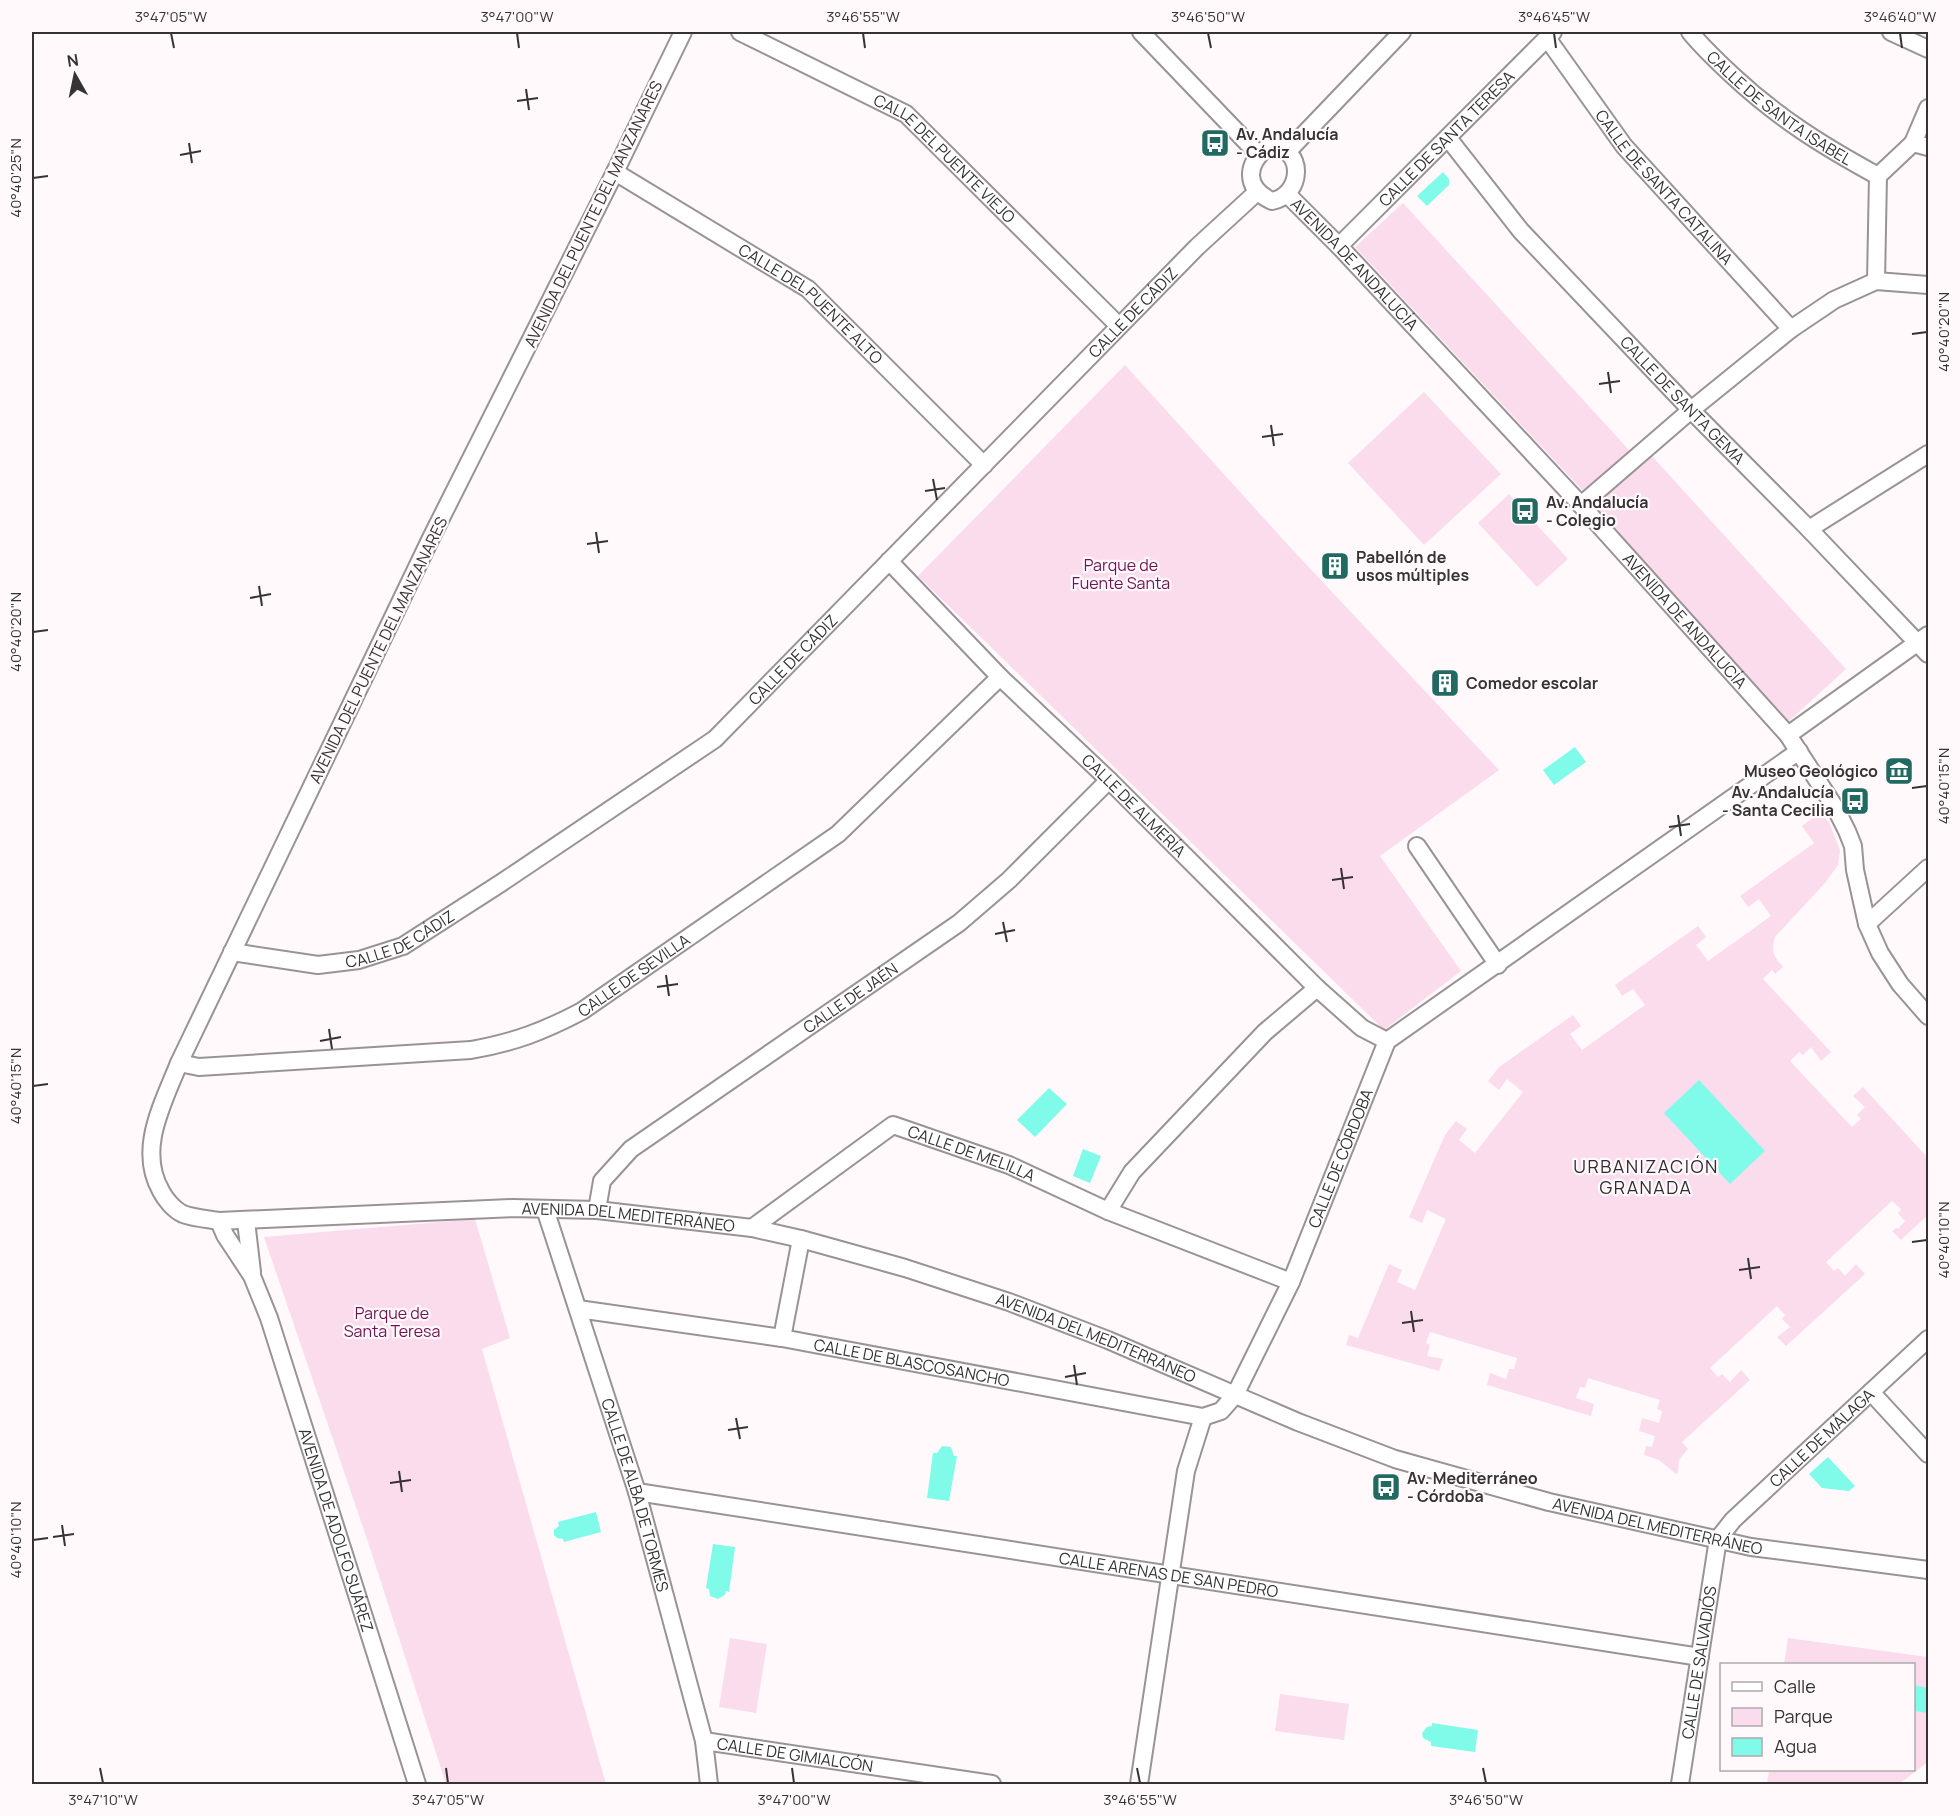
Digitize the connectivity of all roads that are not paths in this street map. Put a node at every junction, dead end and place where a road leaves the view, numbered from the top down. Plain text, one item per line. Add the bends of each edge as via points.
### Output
1 (683, 32) edge
2 (740, 32) edge
3 (1140, 32) edge
4 (1402, 32) edge
5 (1690, 32) edge
6 (1891, 32) edge
7 (1550, 35) edge
8 (1929, 49) edge
9 (1929, 108) edge
10 (1448, 138) junction
11 (1921, 145) edge
12 (1288, 151) junction
13 (1258, 154) junction
14 (615, 172) junction
15 (1878, 176) junction
16 (1257, 192) junction
17 (1288, 195) junction
18 (1339, 246) junction
19 (1876, 281) junction
20 (1929, 285) edge
21 (1119, 326) junction
22 (1791, 329) junction
23 (1690, 410) junction
24 (1929, 453) edge
25 (984, 465) junction
26 (1581, 505) junction
27 (1809, 529) junction
28 (889, 561) junction
29 (1925, 644) edge
30 (1000, 677) junction
31 (1788, 735) junction
32 (1799, 751) junction
33 (1109, 780) junction
34 (1417, 846) dead end
35 (1929, 868) edge
36 (1867, 924) junction
37 (232, 952) junction
38 (1497, 965) junction
39 (1317, 988) junction
40 (1929, 1016) edge
41 (1387, 1041) junction
42 (179, 1063) junction
43 (545, 1209) junction
44 (597, 1210) junction
45 (1108, 1211) junction
46 (219, 1221) junction
47 (246, 1221) junction
48 (752, 1228) junction
49 (801, 1239) junction
50 (252, 1276) junction
51 (1291, 1282) junction
52 (578, 1309) junction
53 (782, 1338) junction
54 (1929, 1339) edge
55 (1871, 1392) junction
56 (1235, 1395) junction
57 (1203, 1417) junction
58 (1929, 1454) edge
59 (637, 1492) junction
60 (1718, 1539) junction
61 (1929, 1570) edge
62 (1170, 1576) junction
63 (1700, 1657) junction
64 (704, 1741) junction
65 (417, 1785) edge
66 (710, 1785) edge
67 (992, 1785) edge
68 (1139, 1785) edge
69 (1680, 1785) edge

1 - 14 street, AVENIDA DEL PUENTE DEL MANZANARES
2 - 21 street, CALLE DEL PUENTE VIEJO via 906,114
3 - 13 street
4 - 12 street
5 - 15 street, CALLE DE SANTA ISABEL via 1761,102 1821,145
6 - 8 street
7 - 10 street, CALLE DE SANTA TERESA
7 - 22 street, CALLE DE SANTA CATALINA via 1624,146
9 - 11 street
10 - 18 street, CALLE DE SANTA TERESA
10 - 23 street, CALLE DE SANTA GEMA via 1521,231
11 - 15 street
12 - 13 street via 1269,146
12 - 17 street via 1295,162 1295,173
13 - 16 street via 1251,173
14 - 25 street, CALLE DEL PUENTE ALTO via 808,289
14 - 37 street, AVENIDA DEL PUENTE DEL MANZANARES via 431,538
15 - 19 street
16 - 17 street via 1272,201
16 - 21 street, CALLE DE CÁDIZ
17 - 18 street, AVENIDA DE ANDALUCÍA
18 - 26 street, AVENIDA DE ANDALUCÍA
19 - 20 street
19 - 22 street via 1833,300
21 - 25 street, CALLE DE CÁDIZ
22 - 23 street
23 - 26 street
23 - 27 street, CALLE DE SANTA GEMA
24 - 27 street
25 - 28 street, CALLE DE CÁDIZ
26 - 31 street, AVENIDA DE ANDALUCÍA
27 - 29 street, CALLE DE SANTA GEMA
28 - 30 street, CALLE DE ALMERÍA
28 - 37 street, CALLE DE CÁDIZ via 715,739 403,946 358,960 318,965
29 - 31 street
30 - 33 street, CALLE DE ALMERÍA
30 - 42 street, CALLE DE SEVILLA via 838,834 582,1011 549,1028 510,1043 471,1050 199,1067
31 - 32 street, AVENIDA DE ANDALUCÍA
32 - 36 street, AVENIDA DE ANDALUCÍA via 1836,809 1853,846
32 - 38 street
33 - 39 street, CALLE DE ALMERÍA
33 - 44 street, CALLE DE JAÉN via 1009,880 959,923 631,1149 603,1181
34 - 38 street
35 - 36 street
36 - 40 street, AVENIDA DE ANDALUCÍA via 1900,984
37 - 42 street, AVENIDA DEL PUENTE DEL MANZANARES
38 - 41 street
39 - 41 street, CALLE DE ALMERÍA via 1362,1028
39 - 45 street via 1265,1032 1132,1172
41 - 51 street, CALLE DE CÓRDOBA
42 - 46 street, AVENIDA DEL PUENTE DEL MANZANARES via 149,1153 154,1179 165,1199 182,1214
43 - 44 street, AVENIDA DEL MEDITERRÁNEO
43 - 47 street, AVENIDA DEL MEDITERRÁNEO
43 - 52 street, CALLE DE ALBA DE TORMES
44 - 48 street, AVENIDA DEL MEDITERRÁNEO
45 - 48 street, CALLE DE MELILLA via 1009,1165 893,1125
45 - 51 street, CALLE DE MELILLA
46 - 47 street, AVENIDA DEL PUENTE DEL MANZANARES
46 - 50 street, AVENIDA DE ADOLFO SUÁREZ
47 - 50 street, AVENIDA DE ADOLFO SUÁREZ
48 - 49 street, AVENIDA DEL MEDITERRÁNEO
49 - 53 street
49 - 56 street, AVENIDA DEL MEDITERRÁNEO via 1009,1302
50 - 65 street, AVENIDA DE ADOLFO SUÁREZ via 269,1318
51 - 56 street, CALLE DE CÓRDOBA
52 - 53 street, CALLE DE BLASCOSANCHO
52 - 59 street, CALLE DE ALBA DE TORMES
53 - 57 street, CALLE DE BLASCOSANCHO
54 - 55 street, CALLE DE MÁLAGA
55 - 58 street
55 - 60 street, CALLE DE MÁLAGA via 1733,1520
56 - 57 street via 1221,1412
56 - 60 street, AVENIDA DEL MEDITERRÁNEO via 1395,1459 1549,1502
57 - 62 street via 1186,1471
59 - 62 street, CALLE ARENAS DE SAN PEDRO
59 - 64 street, CALLE DE ALBA DE TORMES
60 - 61 street, AVENIDA DEL MEDITERRÁNEO via 1751,1547
60 - 63 street, CALLE DE SALVADIÓS
62 - 63 street, CALLE ARENAS DE SAN PEDRO
62 - 68 street
63 - 69 street, CALLE DE SALVADIÓS
64 - 66 street, CALLE DE ALBA DE TORMES
64 - 67 street, CALLE DE GIMIALCÓN

